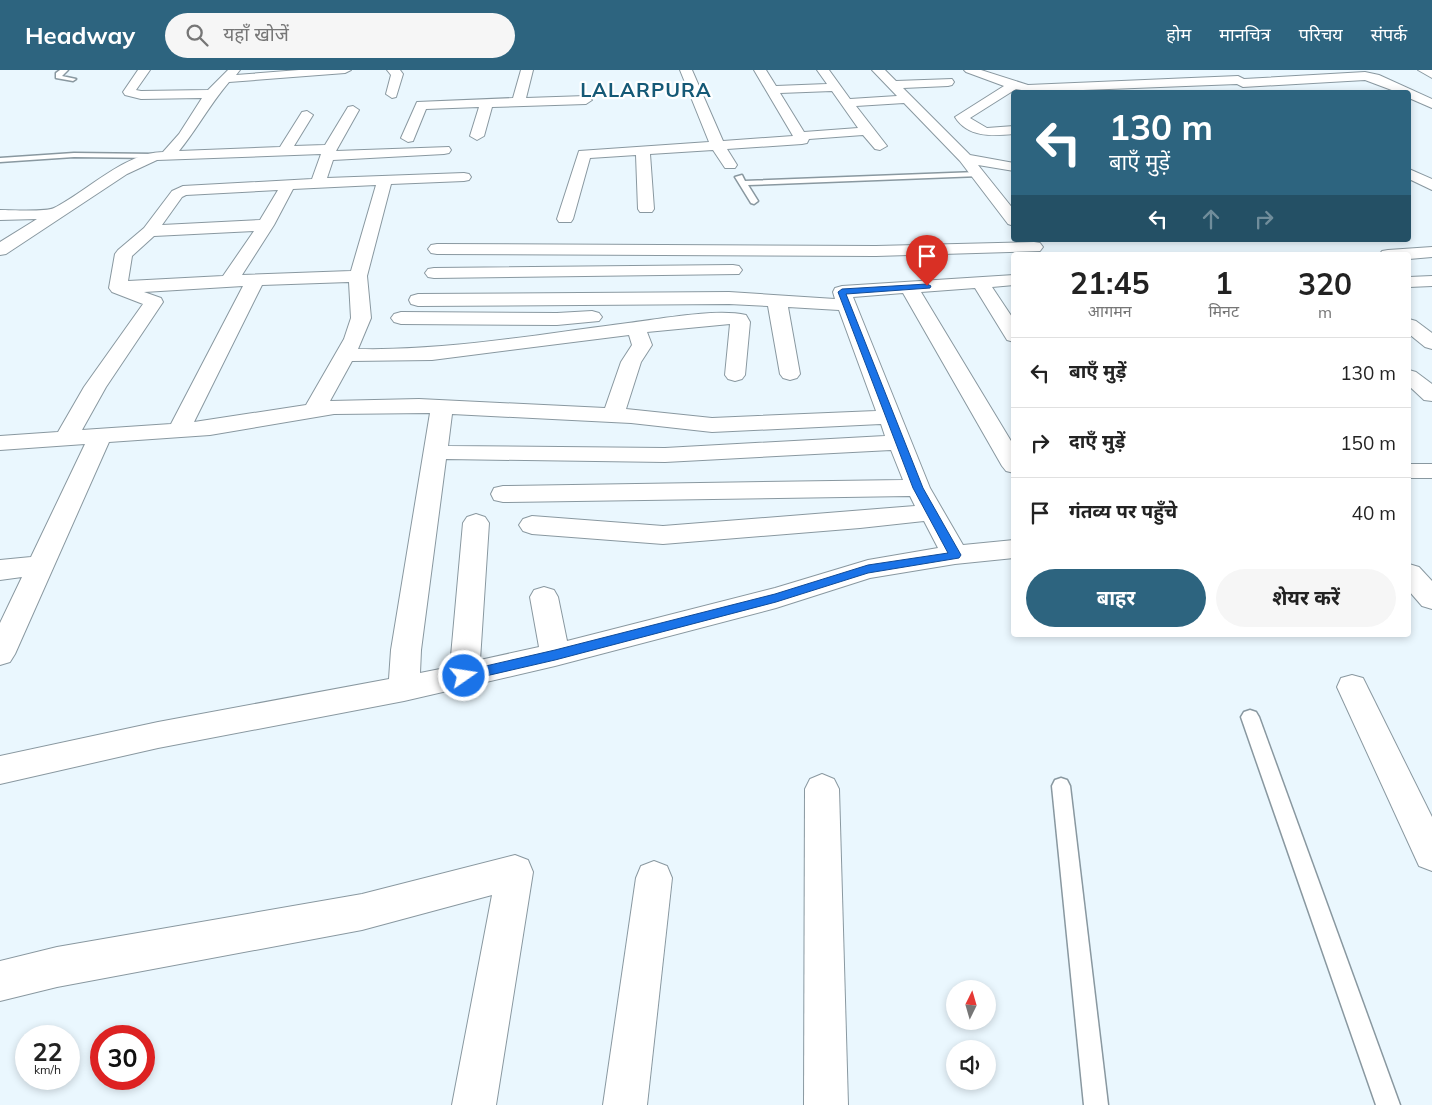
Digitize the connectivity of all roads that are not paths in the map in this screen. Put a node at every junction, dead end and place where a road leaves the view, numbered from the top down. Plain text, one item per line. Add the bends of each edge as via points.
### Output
1 (65, 70) edge
2 (144, 70) edge
3 (345, 70) edge
4 (393, 70) edge
5 (528, 70) edge
6 (686, 70) edge
7 (760, 70) edge
8 (823, 70) edge
9 (878, 70) edge
10 (970, 70) edge
11 (1220, 70) edge
12 (1251, 70) edge
13 (1341, 70) edge
14 (1424, 70) edge
15 (230, 74) edge
16 (1432, 74) edge
17 (73, 78) dead end
18 (1016, 79) junction
19 (1240, 81) junction
20 (1272, 81) junction
21 (948, 82) dead end
22 (1162, 83) junction
23 (893, 85) junction
24 (836, 87) junction
25 (1099, 89) edge
26 (772, 90) junction
27 (1029, 90) edge
28 (1064, 90) edge
29 (1173, 90) edge
30 (1257, 90) edge
31 (1290, 90) edge
32 (1401, 90) edge
33 (212, 94) junction
34 (392, 94) dead end
35 (1411, 95) edge
36 (906, 99) junction
37 (586, 100) dead end
38 (519, 101) junction
39 (1411, 101) edge
40 (486, 103) junction
41 (847, 103) junction
42 (1429, 104) edge
43 (1411, 108) edge
44 (353, 110) dead end
45 (307, 115) dead end
46 (1011, 130) edge
47 (867, 131) junction
48 (477, 136) dead end
49 (800, 136) junction
50 (408, 138) dead end
51 (718, 146) junction
52 (880, 146) dead end
53 (444, 150) dead end
54 (284, 151) junction
55 (644, 151) junction
56 (328, 152) junction
57 (161, 156) junction
58 (965, 158) junction
59 (0, 160) edge
60 (1011, 166) edge
61 (734, 170) joint
62 (978, 174) junction
63 (1411, 174) edge
64 (464, 177) dead end
65 (385, 180) junction
66 (318, 183) junction
67 (744, 184) junction
68 (288, 185) junction
69 (1432, 185) edge
70 (1411, 191) edge
71 (1432, 192) edge
72 (754, 200) dead end
73 (646, 209) dead end
74 (56, 214) junction
75 (0, 215) edge
76 (1011, 216) edge
77 (565, 219) dead end
78 (266, 225) junction
79 (150, 230) junction
80 (1035, 247) edge
81 (437, 249) dead end
82 (0, 250) edge
83 (736, 250) junction
84 (1432, 252) edge
85 (1411, 253) edge
86 (733, 270) junction
87 (434, 273) dead end
88 (358, 276) junction
89 (230, 280) junction
90 (255, 280) junction
91 (1011, 280) edge
92 (1432, 281) edge
93 (980, 282) junction
94 (1411, 282) edge
95 (910, 287) junction
96 (118, 288) junction
97 (722, 298) junction
98 (418, 300) dead end
99 (777, 300) junction
100 (847, 305) junction
101 (1007, 314) edge
102 (401, 318) dead end
103 (1432, 321) edge
104 (1411, 324) edge
105 (1411, 326) edge
106 (1011, 327) edge
107 (636, 328) junction
108 (1432, 343) edge
109 (345, 355) junction
110 (790, 374) dead end
111 (735, 375) dead end
112 (1411, 378) edge
113 (1432, 395) edge
114 (442, 407) junction
115 (314, 410) junction
116 (613, 416) junction
117 (890, 417) junction
118 (179, 430) junction
119 (100, 436) junction
120 (66, 438) junction
121 (901, 442) junction
122 (0, 443) edge
123 (450, 453) dead end
124 (1011, 461) edge
125 (1411, 471) edge
126 (1432, 471) edge
127 (918, 488) junction
128 (503, 494) dead end
129 (932, 512) junction
130 (476, 523) dead end
131 (532, 525) dead end
132 (1011, 549) edge
133 (955, 555) junction
134 (41, 565) junction
135 (0, 570) edge
136 (1418, 576) edge
137 (544, 597) dead end
138 (1432, 599) edge
139 (0, 654) edge
140 (555, 655) junction
141 (464, 676) junction
142 (1352, 687) dead end
143 (404, 689) junction
144 (1250, 717) dead end
145 (0, 770) edge
146 (1061, 786) dead end
147 (822, 789) dead end
148 (1432, 854) edge
149 (654, 878) dead end
150 (0, 981) edge
151 (474, 1105) edge
152 (625, 1105) edge
153 (826, 1105) edge
154 (1096, 1105) edge
155 (1388, 1105) edge

1 - 17 lane via 58,77
2 - 33 street via 129,92 141,95
3 - 15 street
4 - 34 street via 397,74
5 - 38 street
6 - 51 street
7 - 26 street
8 - 24 street
9 - 23 street
10 - 18 street via 990,77
11 - 19 street
12 - 13 street via 1268,77 1349,74
14 - 16 street
15 - 33 street
18 - 27 street
18 - 46 street via 962,117 977,131
19 - 20 street
19 - 22 street
19 - 30 street
20 - 31 street
20 - 32 street via 1365,76
21 - 23 street
22 - 25 street
22 - 29 street
23 - 36 street
24 - 26 street
24 - 41 street
25 - 28 street
26 - 49 street
33 - 57 street via 184,136
35 - 42 street
36 - 41 street
36 - 58 street
37 - 38 street
38 - 40 street
39 - 42 street
40 - 48 street
40 - 50 street via 421,105
41 - 47 street
42 - 43 street
44 - 56 street
45 - 54 street
47 - 49 street
47 - 52 street
49 - 51 street via 802,140
51 - 55 street
51 - 61 street
53 - 56 street
54 - 56 street
54 - 57 street
55 - 73 street
55 - 77 street via 584,154
56 - 66 street
57 - 59 lane via 74,155
57 - 74 street via 122,171
58 - 60 street
58 - 62 street
61 - 67 lane
62 - 67 lane
62 - 76 street
63 - 69 street
64 - 65 street
65 - 66 street
65 - 88 street
66 - 68 street
67 - 72 lane
68 - 78 street
68 - 79 street via 183,191 177,194
70 - 71 street
74 - 75 street
74 - 82 street
78 - 79 street
78 - 89 street
79 - 96 street via 124,254
80 - 83 street
81 - 83 street
83 - 86 street
84 - 85 street
86 - 87 street
86 - 97 street
88 - 90 street
88 - 109 street via 360,318
89 - 90 street
89 - 96 street
90 - 118 street
91 - 93 street
92 - 94 street
93 - 95 street
93 - 101 street
95 - 100 street via 842,292
95 - 124 street
96 - 120 street via 154,302 95,387
97 - 98 street
97 - 99 street
97 - 102 street via 708,305 576,318
99 - 100 street
99 - 110 street
100 - 117 street
101 - 106 street
103 - 104 street
105 - 108 street
107 - 109 street via 432,354
107 - 111 street via 739,319
107 - 116 street via 642,345 631,362
109 - 115 street
112 - 113 street
114 - 115 street via 334,407
114 - 116 street
114 - 143 street via 407,640
115 - 118 street via 210,428
116 - 117 street via 712,425
117 - 121 street
118 - 119 street
119 - 120 street
119 - 134 street
120 - 122 street
121 - 123 street via 665,455
121 - 127 street
125 - 126 street
127 - 128 street
127 - 129 street
129 - 131 street via 663,535
129 - 133 street
130 - 141 street
132 - 133 street
133 - 140 street via 868,569 776,598
134 - 135 street
134 - 139 street
136 - 138 street
137 - 140 street
140 - 141 street
141 - 143 street
142 - 148 street
143 - 145 street via 158,735
144 - 155 lane
146 - 154 lane
147 - 153 street
149 - 152 street
150 - 151 street via 57,967 362,912 515,872

